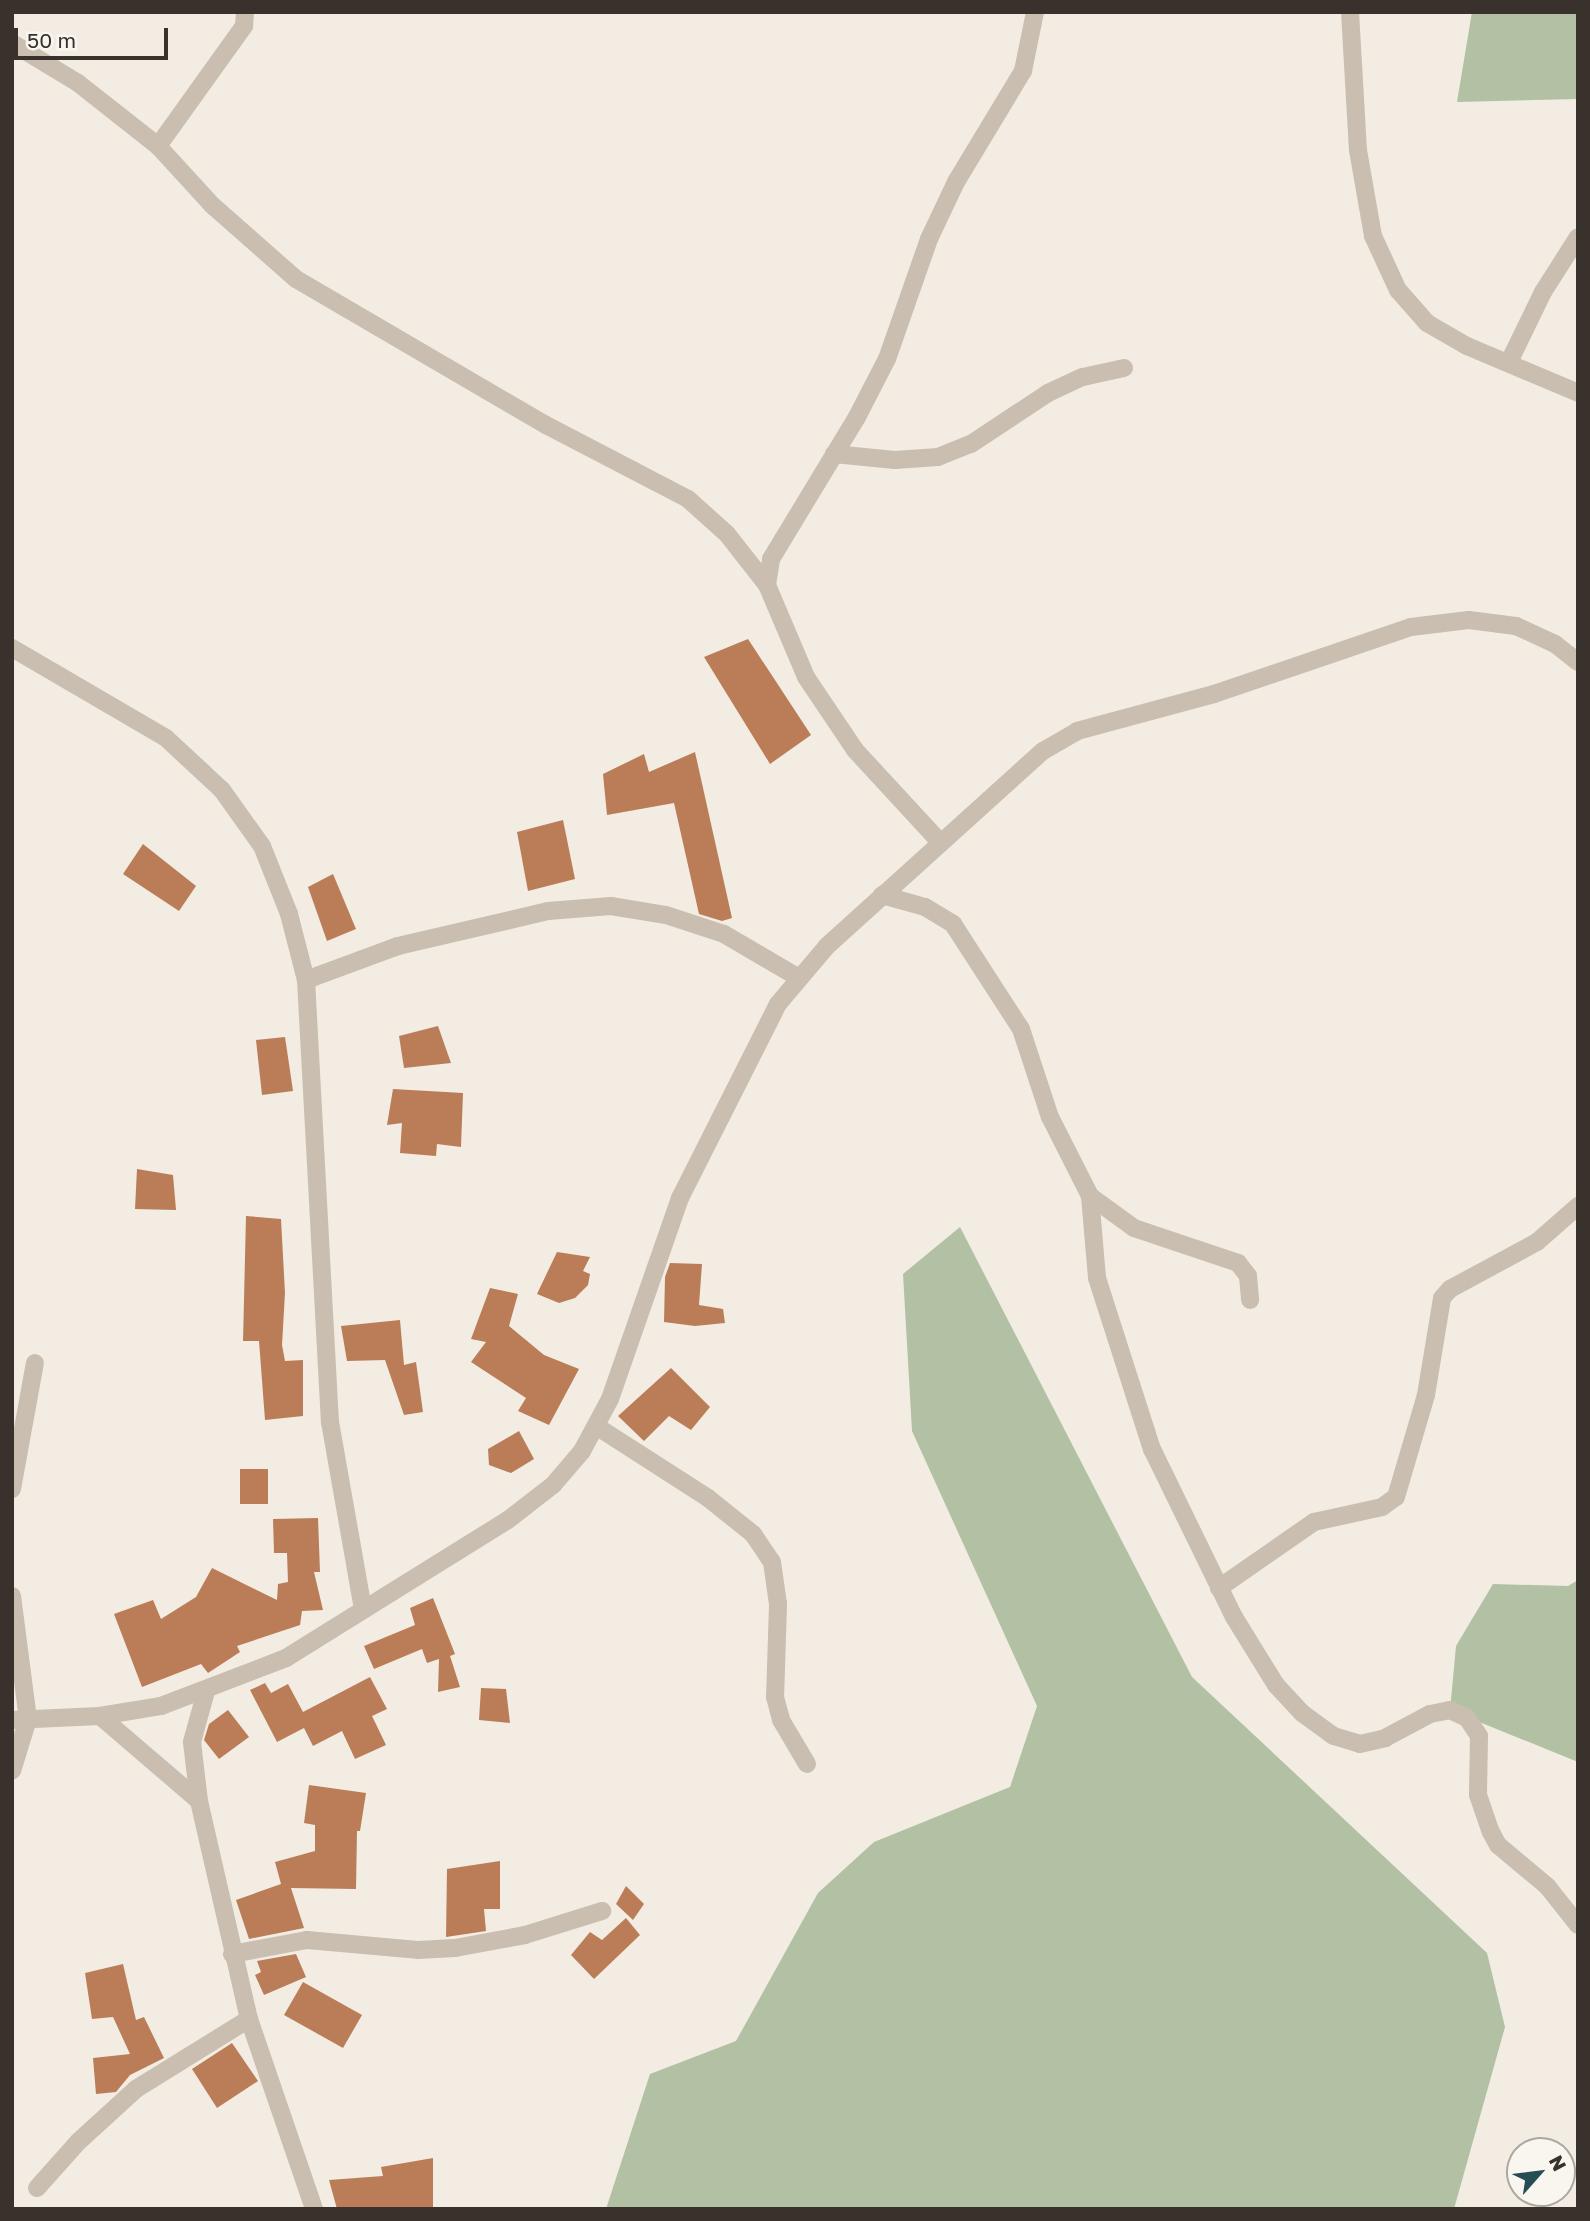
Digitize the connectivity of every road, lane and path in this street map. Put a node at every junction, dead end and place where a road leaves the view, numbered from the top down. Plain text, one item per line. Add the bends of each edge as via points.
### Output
1 (245, 12) edge
2 (1035, 12) edge
3 (1350, 12) edge
4 (12, 43) edge
5 (158, 146) junction
6 (1578, 237) edge
7 (1509, 362) junction
8 (1124, 368) dead end
9 (1578, 393) edge
10 (834, 454) junction
11 (767, 585) junction
12 (12, 648) edge
13 (1578, 662) edge
14 (939, 841) junction
15 (882, 895) junction
16 (799, 978) junction
17 (306, 981) junction
18 (1090, 1196) junction
19 (1578, 1206) edge
20 (1251, 1300) dead end
21 (35, 1363) dead end
22 (596, 1426) junction
23 (12, 1489) edge
24 (1219, 1588) junction
25 (12, 1596) edge
26 (363, 1609) junction
27 (206, 1691) junction
28 (100, 1716) junction
29 (20, 1720) edge
30 (807, 1764) dead end
31 (12, 1771) edge
32 (199, 1801) junction
33 (602, 1911) dead end
34 (1578, 1925) edge
35 (233, 1954) junction
36 (249, 2019) junction
37 (37, 2188) dead end
38 (314, 2209) edge

1 - 5 street via 244,26
2 - 10 street via 1023,71 956,181 929,239 887,359
3 - 7 street via 1358,150 1373,236 1398,290 1427,323 1467,346
4 - 5 street via 78,83
5 - 11 street via 212,205 296,279 546,425 688,499 727,534
6 - 7 street via 1543,292
7 - 9 street
8 - 10 street via 1083,377 1048,393 971,444 938,457 895,460
10 - 11 street via 771,559
11 - 14 street via 806,677 855,750
12 - 17 street via 166,738 222,790 262,846 289,914
13 - 14 street via 1555,644 1516,626 1469,620 1411,627 1214,694 1077,731 1043,751
14 - 15 street
15 - 16 street
15 - 18 street via 925,906 953,924 1021,1029 1049,1117
16 - 17 street via 724,934 666,915 611,906 548,911 398,946
16 - 22 street via 778,1004 742,1068 680,1198 610,1399
17 - 26 street via 330,1422
18 - 20 street via 1134,1228 1238,1263 1248,1276
18 - 24 street via 1097,1278 1152,1449
19 - 24 street via 1537,1242 1450,1289 1442,1298 1426,1395 1395,1497 1382,1507 1314,1522
21 - 23 street
22 - 26 street via 553,1485 508,1520
22 - 30 street via 708,1498 753,1534 772,1562 778,1604 775,1696 781,1720
24 - 34 street via 1276,1685 1302,1713 1334,1736 1360,1744 1384,1738 1430,1714 1450,1710 1467,1718 1479,1736 1478,1795 1490,1832 1498,1845 1547,1886
25 - 29 street
26 - 27 street via 286,1658
27 - 28 street via 161,1706
27 - 32 street via 192,1742
28 - 29 street
28 - 32 street
29 - 31 street
32 - 35 street
33 - 35 street via 525,1935 455,1948 418,1950 307,1940
35 - 36 street
36 - 37 street via 136,2089 78,2141
36 - 38 street

